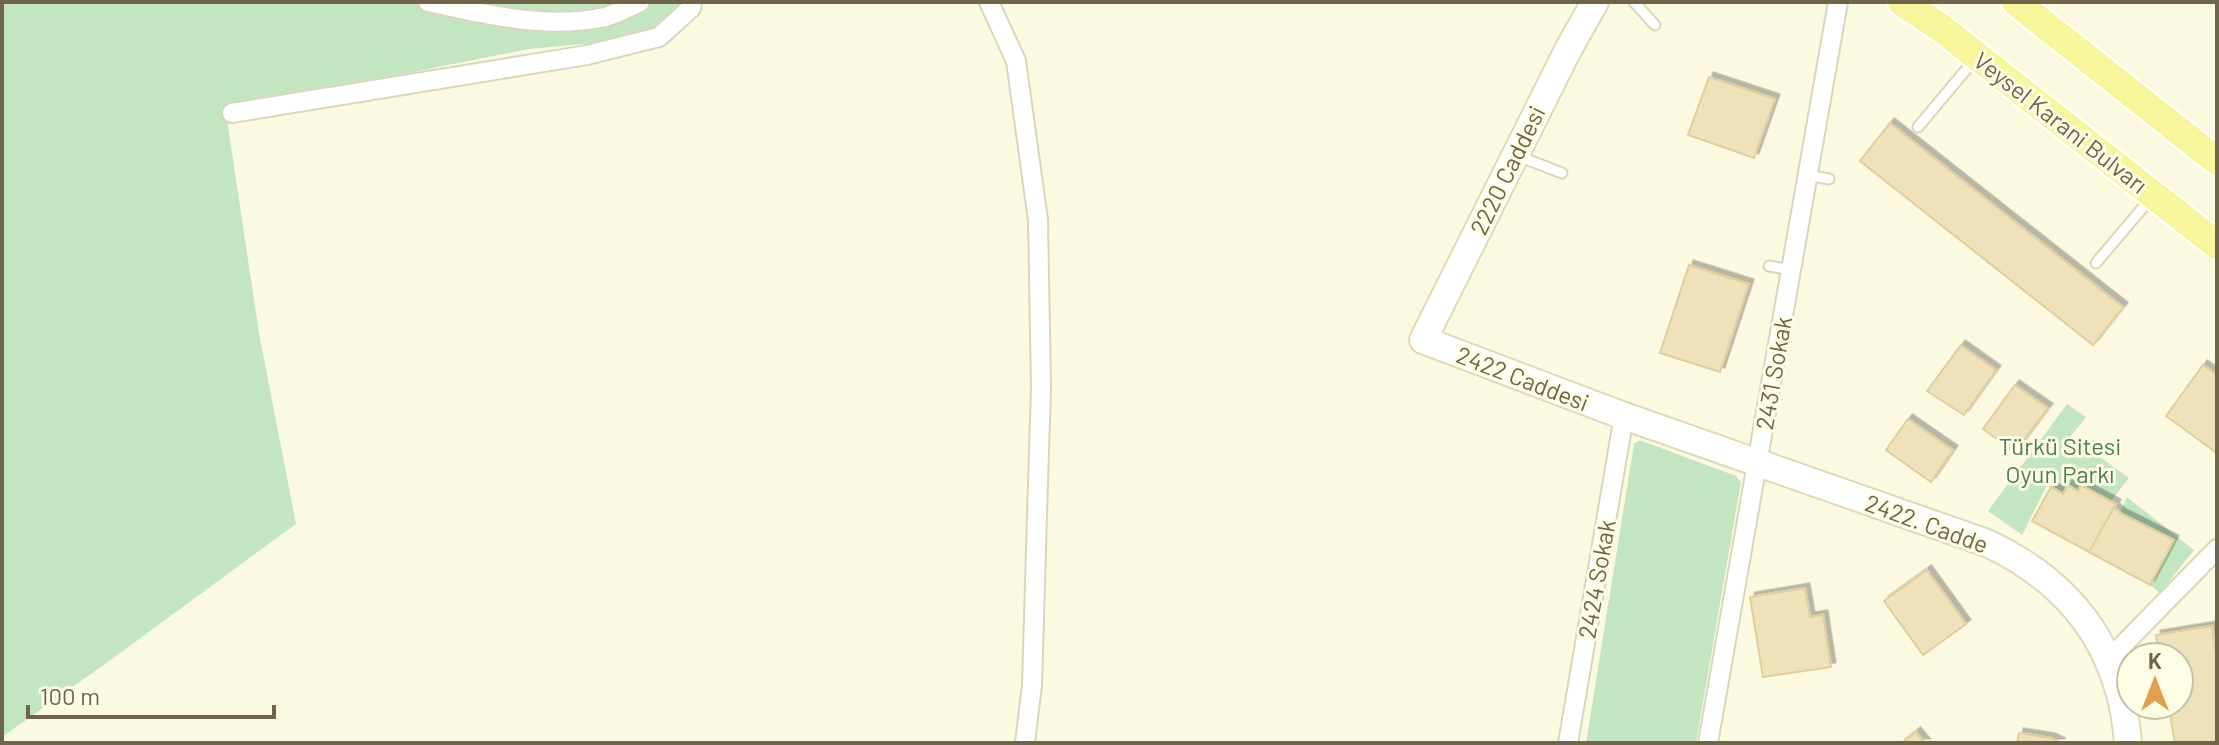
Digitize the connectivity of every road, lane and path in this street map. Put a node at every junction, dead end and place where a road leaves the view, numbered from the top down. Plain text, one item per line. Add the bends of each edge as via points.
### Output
1 (428, 2) edge
2 (640, 2) edge
3 (692, 2) edge
4 (989, 2) edge
5 (1595, 2) edge
6 (1634, 2) edge
7 (1838, 2) edge
8 (1902, 2) edge
9 (2016, 2) edge
10 (1655, 25) dead end
11 (1977, 57) junction
12 (232, 113) dead end
13 (1918, 127) dead end
14 (1515, 155) junction
15 (2217, 161) edge
16 (1562, 173) dead end
17 (1807, 175) junction
18 (1829, 179) dead end
19 (2153, 195) junction
20 (2217, 245) edge
21 (2096, 263) dead end
22 (1769, 266) dead end
23 (1791, 270) junction
24 (1423, 340) joint
25 (1624, 416) junction
26 (1757, 463) junction
27 (2217, 549) edge
28 (2109, 659) junction
29 (1025, 743) edge
30 (1568, 743) edge
31 (1708, 743) edge
32 (2128, 743) edge

1 - 2 street via 549,23 607,16
3 - 12 street via 659,37 587,55
4 - 29 street via 1016,61 1038,220 1041,388 1032,685
5 - 14 street, 2220 Caddesi
6 - 10 lane
7 - 17 street, 2431 Sokak
8 - 11 main road, Veysel Karani Bulvarı
9 - 15 main road
11 - 13 lane
11 - 19 main road, Veysel Karani Bulvarı
14 - 16 lane
14 - 24 street, 2220 Caddesi
17 - 18 lane
17 - 23 street, 2431 Sokak
19 - 20 main road, Veysel Karani Bulvarı
19 - 21 lane
22 - 23 lane
23 - 26 street, 2431 Sokak
24 - 25 street, 2422 Caddesi
25 - 26 street, 2422. Cadde
25 - 30 street, 2424 Sokak
26 - 28 street, 2422. Cadde via 2016,557 2070,600 2094,629
26 - 31 street, 2431 Sokak
27 - 28 street
28 - 32 street, 2422. Cadde

